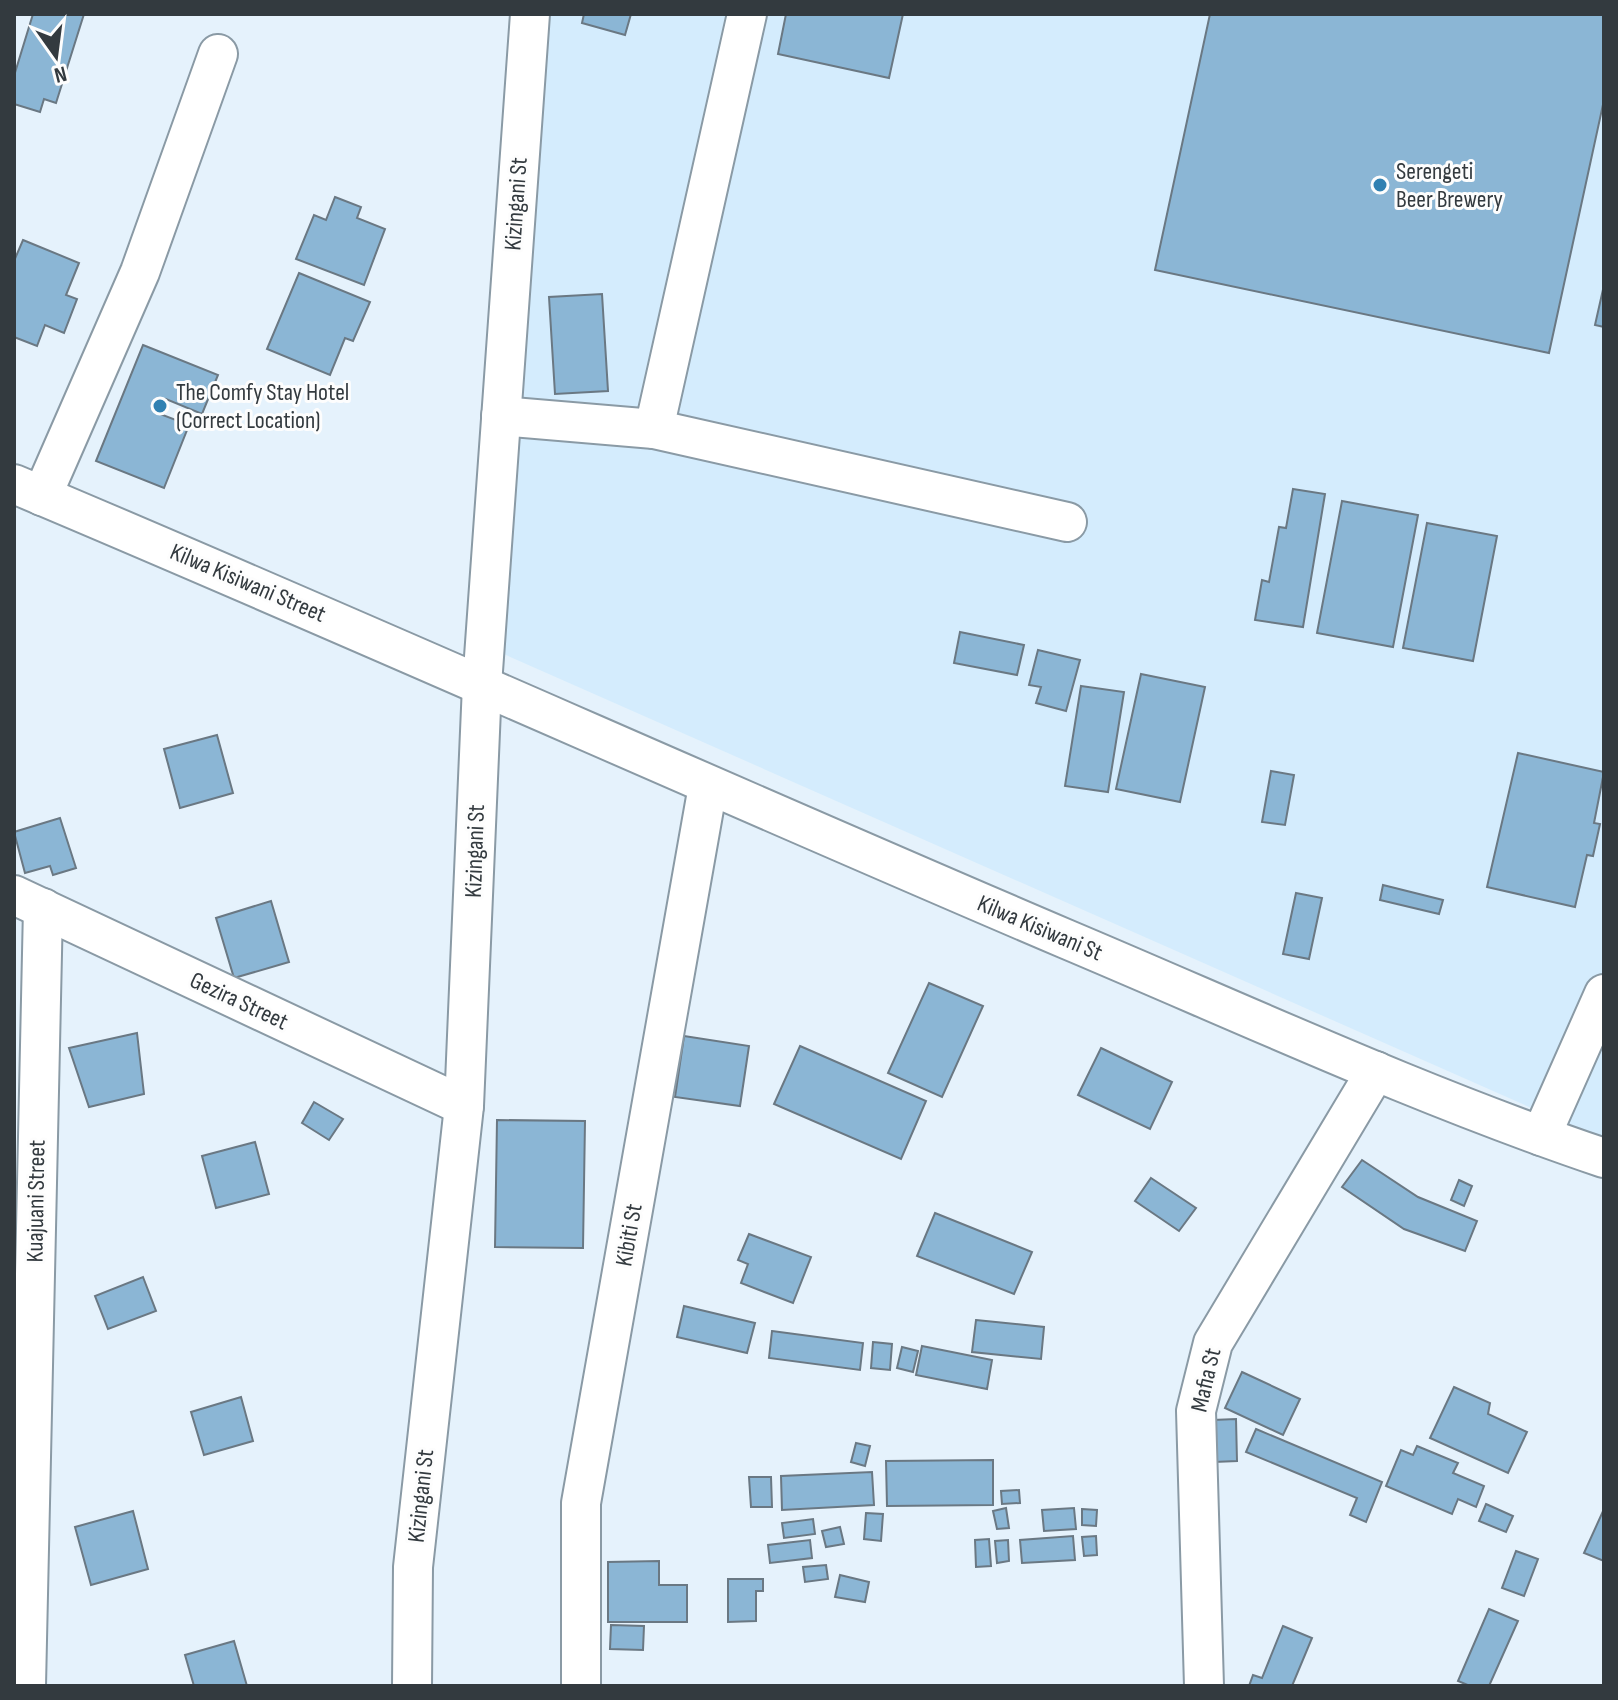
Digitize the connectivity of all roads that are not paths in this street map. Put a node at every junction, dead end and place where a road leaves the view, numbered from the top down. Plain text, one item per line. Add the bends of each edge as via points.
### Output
1 (530, 14) edge
2 (747, 14) edge
3 (218, 54) dead end
4 (501, 416) junction
5 (654, 429) junction
6 (28, 490) edge
7 (1067, 522) dead end
8 (482, 685) junction
9 (708, 786) junction
10 (28, 902) edge
11 (1604, 994) edge
12 (1376, 1071) junction
13 (464, 1106) junction
14 (1541, 1136) junction
15 (1604, 1158) edge
16 (26, 1686) edge
17 (412, 1686) edge
18 (581, 1686) edge
19 (1204, 1686) edge

1 - 4 street, Kizingani St
2 - 5 street
3 - 6 street via 140,272
4 - 5 street
4 - 8 street, Kizingani St
5 - 7 street
6 - 8 street, Kilwa Kisiwani Street
8 - 9 street, Kilwa Kisiwani St
8 - 13 street, Kizingani St
9 - 12 street, Kilwa Kisiwani St
9 - 18 street, Kibiti St via 581,1503
10 - 13 street, Gezira Street
10 - 16 street, Kuajuani Street
11 - 14 street
12 - 14 street, Kilwa Kisiwani St
12 - 19 street, Mafia St via 1213,1343 1196,1411
13 - 17 street, Kizingani St via 413,1567
14 - 15 street, Kilwa Kisiwani St

